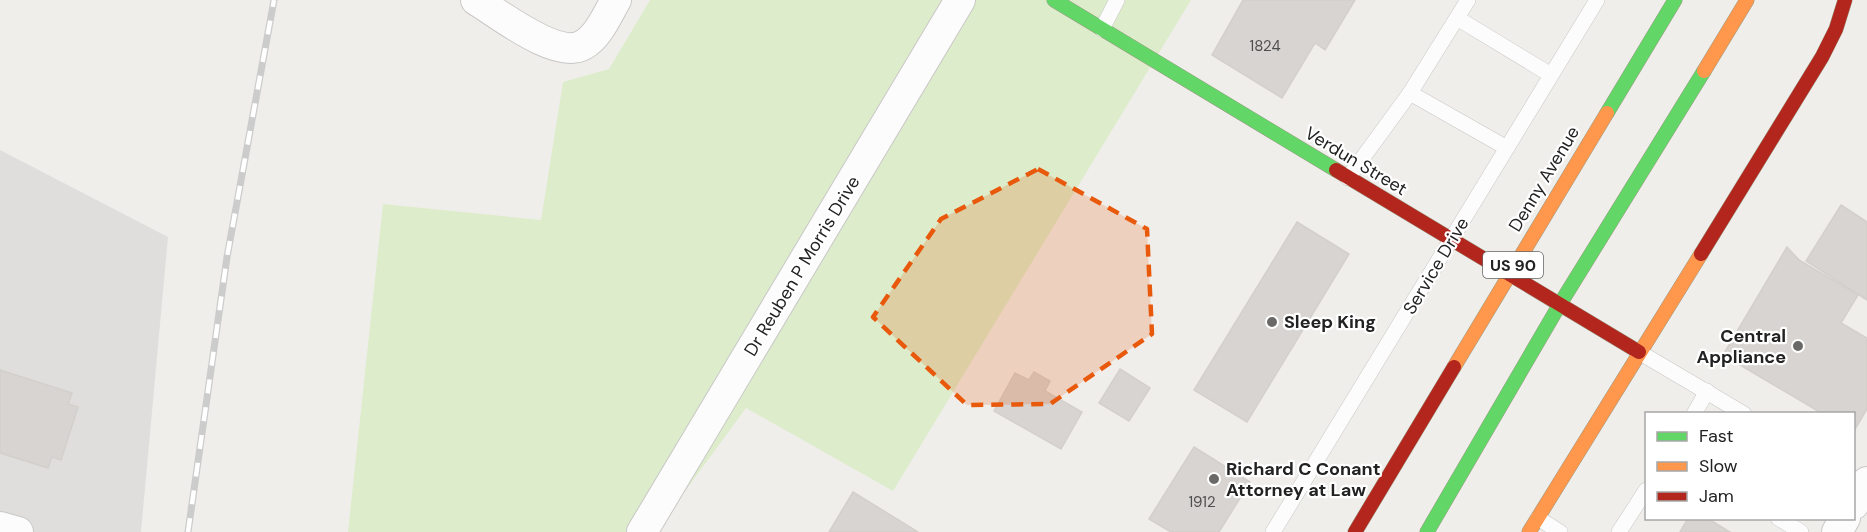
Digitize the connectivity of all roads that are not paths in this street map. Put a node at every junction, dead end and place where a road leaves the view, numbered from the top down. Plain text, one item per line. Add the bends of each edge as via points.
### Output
1 (476, 0) edge
2 (616, 0) edge
3 (960, 0) edge
4 (1054, 0) edge
5 (1117, 0) edge
6 (1468, 0) edge
7 (1597, 0) edge
8 (1675, 0) edge
9 (1747, 0) edge
10 (1845, 0) edge
11 (1457, 18) junction
12 (1102, 29) junction
13 (1551, 75) junction
14 (1410, 93) junction
15 (1507, 148) junction
16 (1348, 178) junction
17 (1452, 240) junction
18 (1508, 274) junction
19 (1560, 304) junction
20 (1639, 352) junction
21 (1707, 392) junction
22 (1695, 412) edge
23 (1741, 412) edge
24 (1645, 493) edge
25 (1538, 518) junction
26 (1780, 520) edge
27 (0, 527) edge
28 (18, 532) edge
29 (642, 532) edge
30 (1273, 532) edge
31 (1355, 532) edge
32 (1427, 532) edge
33 (1529, 532) edge
34 (1560, 532) edge
35 (1620, 532) edge
36 (1801, 532) edge

1 - 2 street via 551,46 568,50 583,45 597,33
3 - 29 street, Dr Reuben P Morris Drive
4 - 12 street, Verdun Street
5 - 12 lane
6 - 11 lane
7 - 13 lane, Service Drive
8 - 18 street, Denny Avenue / US 90
9 - 19 street
10 - 20 street via 1830,42
11 - 13 lane
11 - 14 lane
12 - 16 street, Verdun Street
13 - 15 lane, Service Drive
14 - 15 lane
14 - 16 lane
15 - 17 lane, Service Drive
16 - 17 street, Verdun Street
17 - 18 street, Verdun Street
17 - 30 lane, Service Drive
18 - 19 street, Verdun Street
18 - 31 street, Denny Avenue / US 90
19 - 20 street, Verdun Street
19 - 32 street
20 - 21 lane
20 - 25 street
21 - 22 lane
21 - 23 lane
24 - 35 lane
25 - 33 street
25 - 34 lane
26 - 36 lane
27 - 28 street

